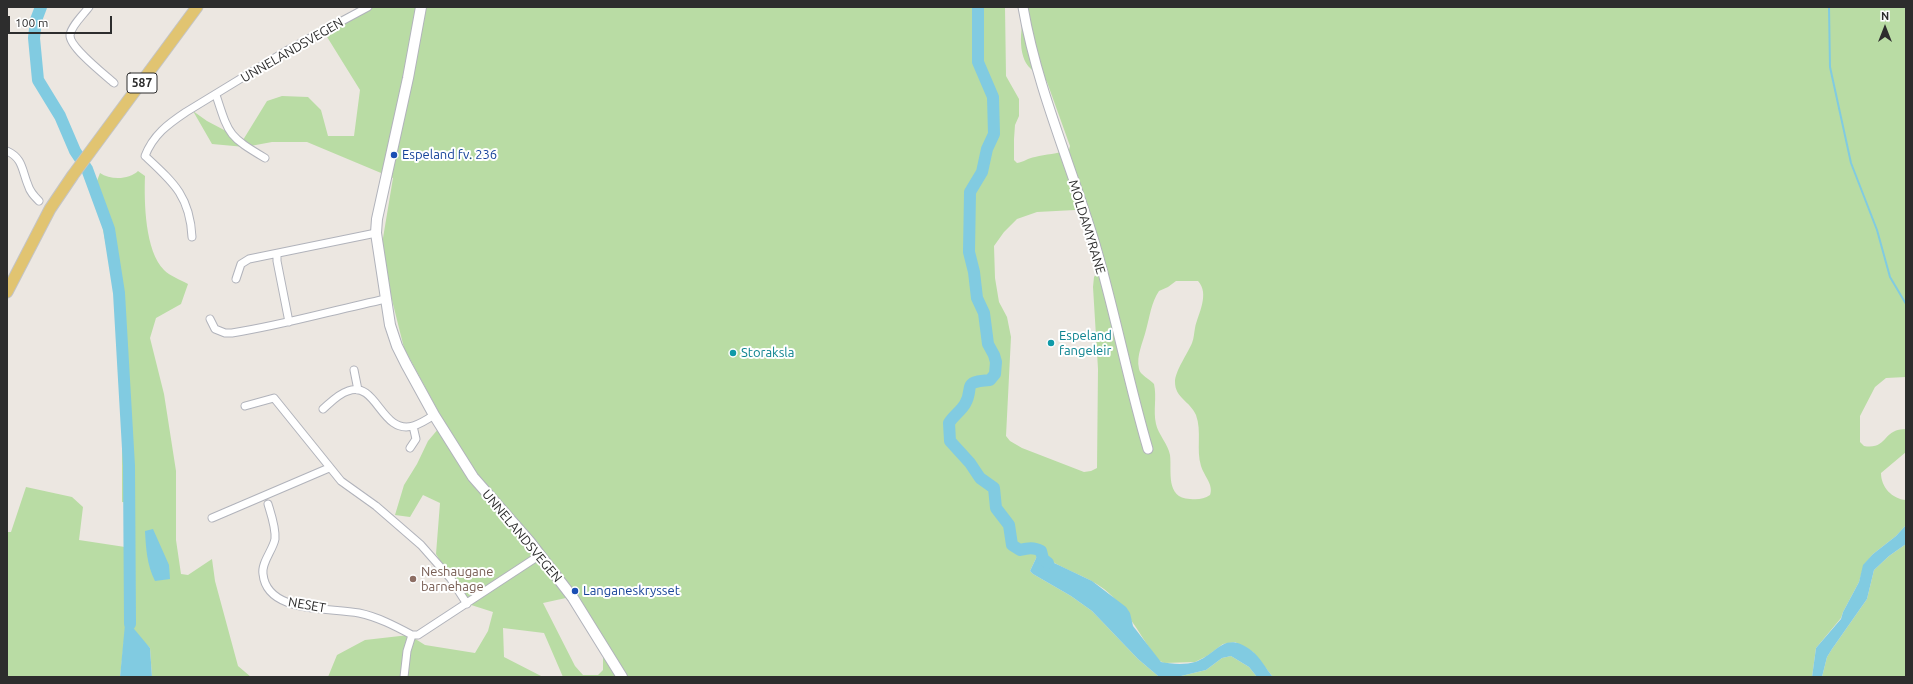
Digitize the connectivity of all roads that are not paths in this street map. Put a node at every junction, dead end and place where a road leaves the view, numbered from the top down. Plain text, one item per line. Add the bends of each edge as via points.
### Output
1 (89, 7) edge
2 (197, 7) edge
3 (368, 7) edge
4 (421, 7) edge
5 (1023, 7) edge
6 (114, 83) dead end
7 (216, 95) junction
8 (7, 151) edge
9 (265, 158) dead end
10 (39, 202) dead end
11 (376, 233) junction
12 (192, 237) dead end
13 (277, 254) junction
14 (236, 279) dead end
15 (7, 292) edge
16 (386, 299) junction
17 (210, 319) dead end
18 (289, 322) junction
19 (354, 370) dead end
20 (358, 390) junction
21 (245, 406) dead end
22 (323, 409) dead end
23 (434, 415) junction
24 (413, 426) junction
25 (410, 448) dead end
26 (1148, 449) dead end
27 (329, 468) junction
28 (268, 504) dead end
29 (212, 518) dead end
30 (540, 555) junction
31 (467, 604) junction
32 (412, 635) junction
33 (404, 677) edge
34 (622, 677) edge

1 - 6 street via 70,37 78,50
2 - 15 main road, 587 via 73,175 36,233
3 - 7 street, UNNELANDSVEGEN via 286,51
4 - 11 main road, UNNELANDSVEGEN via 379,206
5 - 26 street, MOLDAMYRANE via 1033,54 1095,245
7 - 9 street via 231,135
7 - 12 street, UNNELANDSVEGEN via 170,122 153,140 146,156 180,191 190,218
8 - 10 street via 16,156 21,163 30,191
11 - 13 street
11 - 16 main road, UNNELANDSVEGEN
13 - 14 street via 244,261 238,269
13 - 18 street
16 - 18 street
16 - 23 main road, UNNELANDSVEGEN via 390,325 397,346
17 - 18 street via 215,329 225,333
19 - 20 street
20 - 22 street via 345,392
20 - 24 street via 368,395 392,423
21 - 27 street via 274,398
23 - 24 street
23 - 30 main road, UNNELANDSVEGEN via 473,477
24 - 25 street via 416,439
27 - 29 street
27 - 31 street via 346,485 376,506 421,545 450,578
28 - 32 street, NESET via 275,539 262,572 268,588 276,598 300,605 379,618
30 - 31 street
30 - 34 main road, UNNELANDSVEGEN via 573,598
31 - 32 street via 418,635
32 - 33 street

